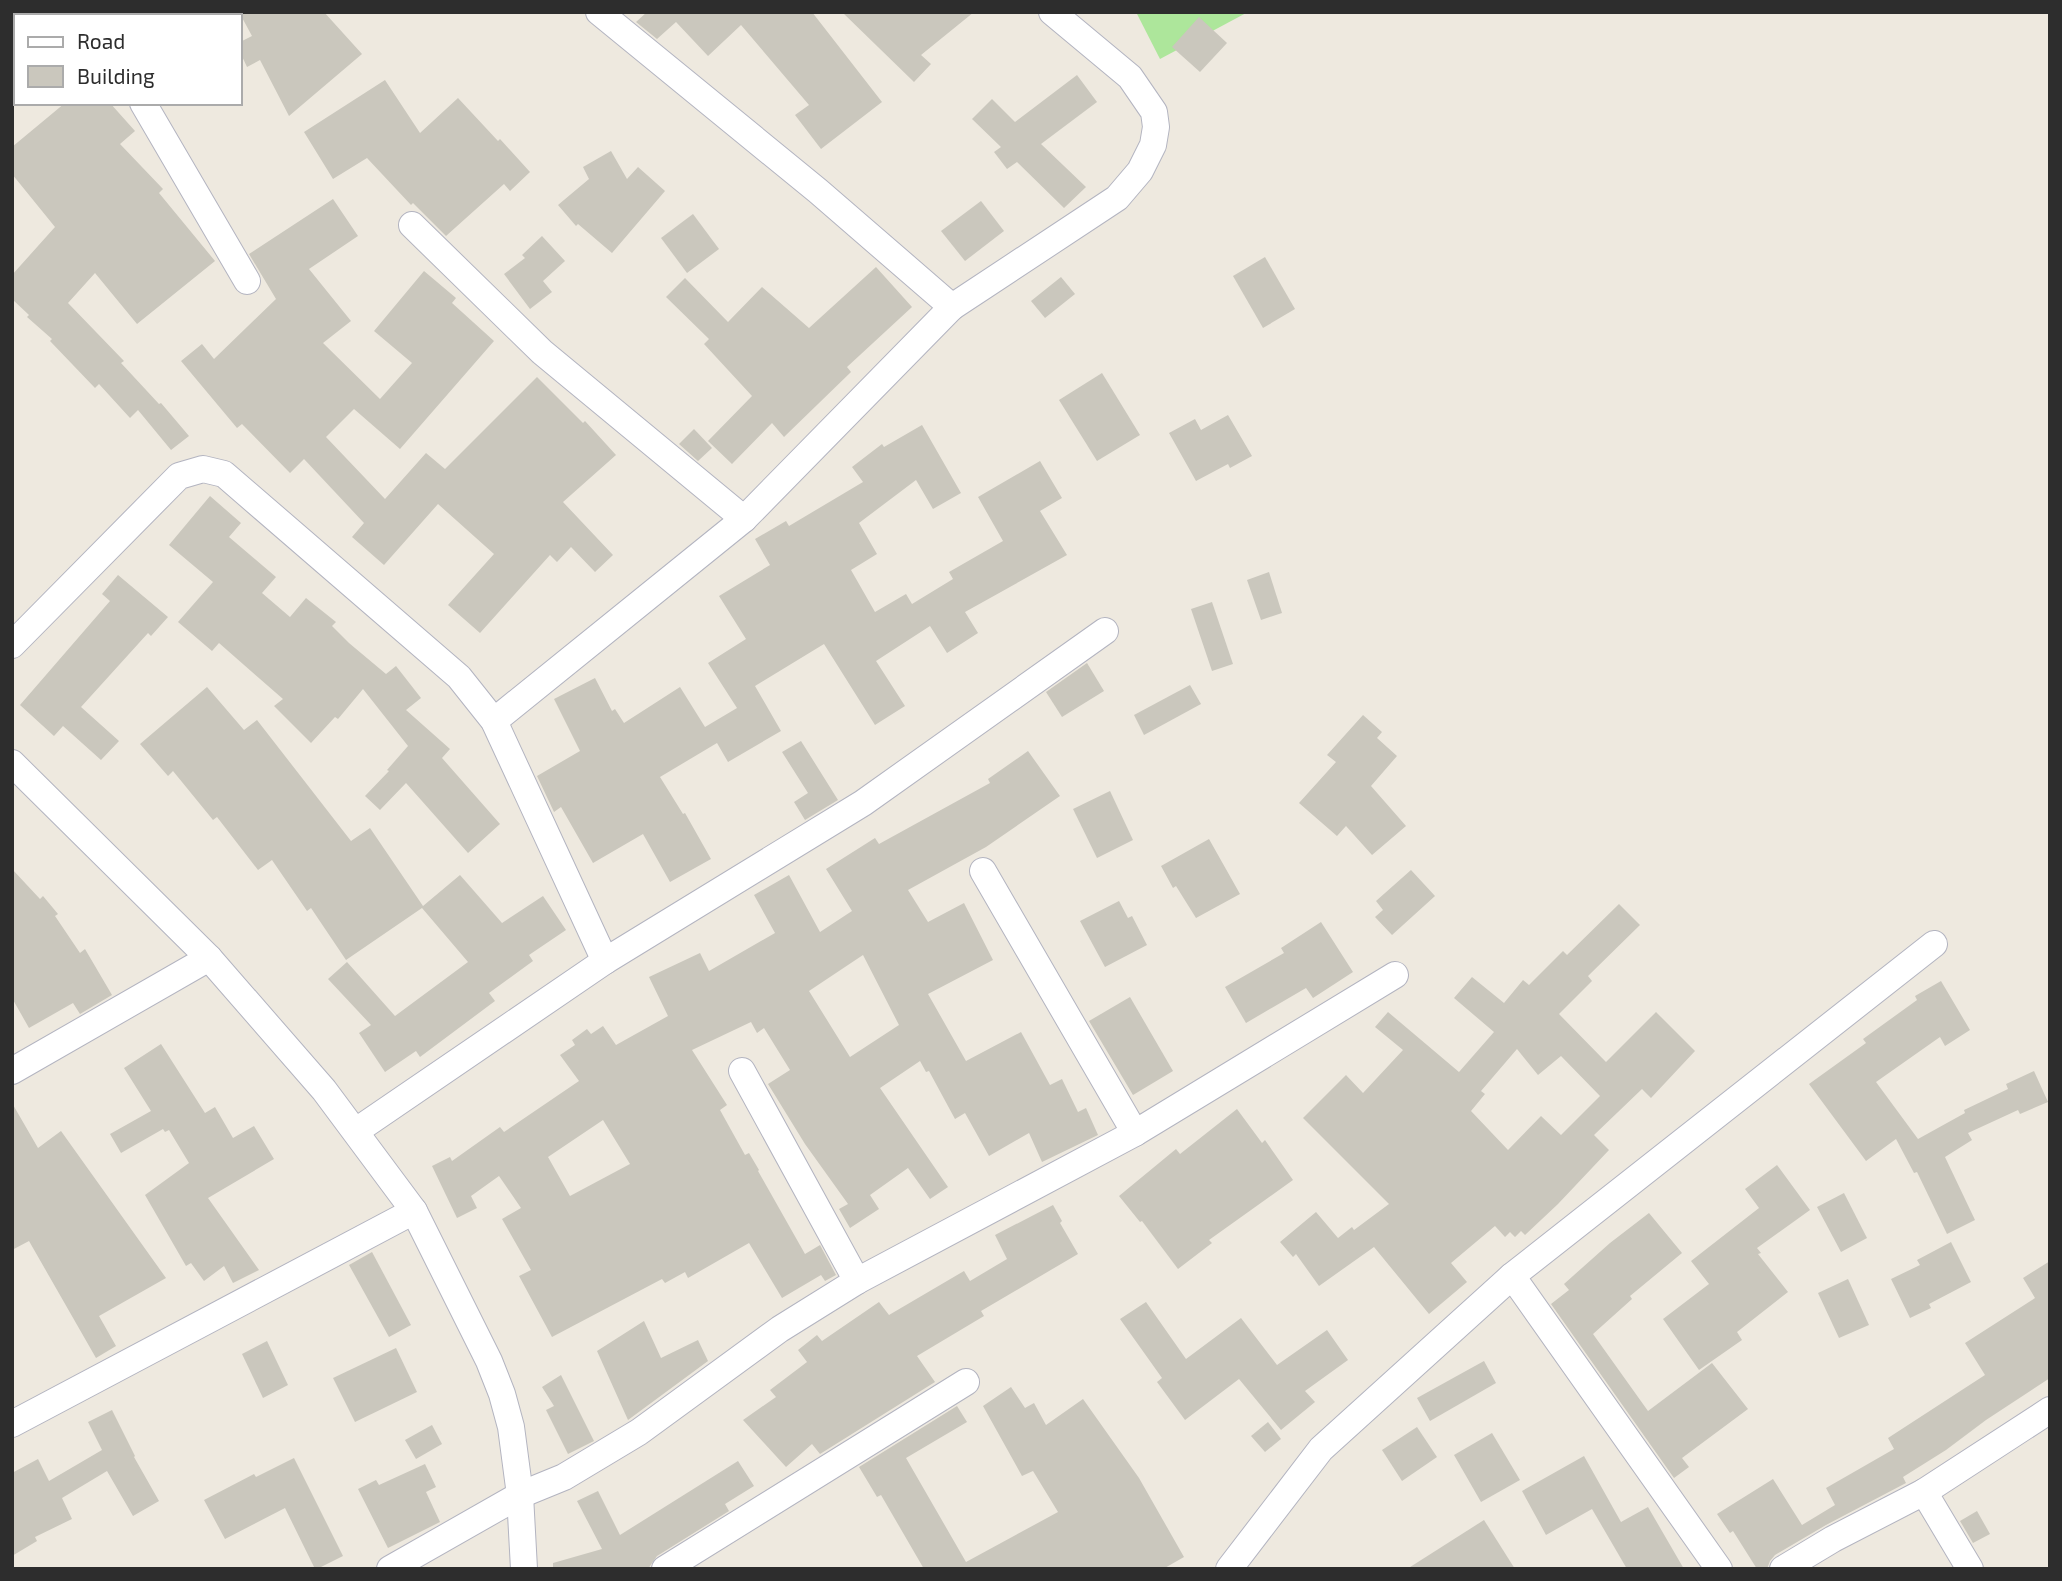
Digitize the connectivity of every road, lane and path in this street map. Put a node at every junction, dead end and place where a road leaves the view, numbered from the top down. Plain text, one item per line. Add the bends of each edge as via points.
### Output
1 (599, 12) edge
2 (1052, 12) edge
3 (145, 105) edge
4 (412, 225) dead end
5 (247, 281) dead end
6 (952, 307) junction
7 (744, 519) junction
8 (1105, 631) dead end
9 (12, 646) edge
10 (494, 721) junction
11 (12, 763) edge
12 (983, 871) dead end
13 (1934, 944) dead end
14 (209, 958) junction
15 (605, 961) junction
16 (1395, 975) dead end
17 (12, 1071) edge
18 (742, 1071) dead end
19 (356, 1131) junction
20 (1135, 1133) junction
21 (414, 1211) junction
22 (1512, 1276) junction
23 (858, 1281) junction
24 (966, 1382) dead end
25 (2050, 1410) edge
26 (12, 1424) edge
27 (1924, 1492) junction
28 (520, 1495) junction
29 (390, 1569) edge
30 (524, 1569) edge
31 (665, 1569) edge
32 (1229, 1569) edge
33 (1719, 1569) edge
34 (1783, 1569) edge
35 (1970, 1569) edge

1 - 6 street
2 - 6 street via 1129,77 1144,96 1154,112 1153,145 1140,171 1117,198
3 - 5 street
4 - 7 street via 542,352
6 - 7 street
7 - 10 street
8 - 15 street via 863,803
9 - 10 street via 179,476 203,469 224,474 459,677
10 - 15 street
11 - 14 street
12 - 20 street
13 - 22 street
14 - 17 street
14 - 19 street
15 - 19 street
16 - 20 street
18 - 23 street
19 - 21 street
20 - 23 street
21 - 26 street
21 - 28 street via 502,1394
22 - 32 street via 1321,1450
22 - 33 street
23 - 28 street via 780,1329 639,1432 564,1476
24 - 31 street
25 - 27 street
27 - 34 street
27 - 35 street
28 - 29 street
28 - 30 street

